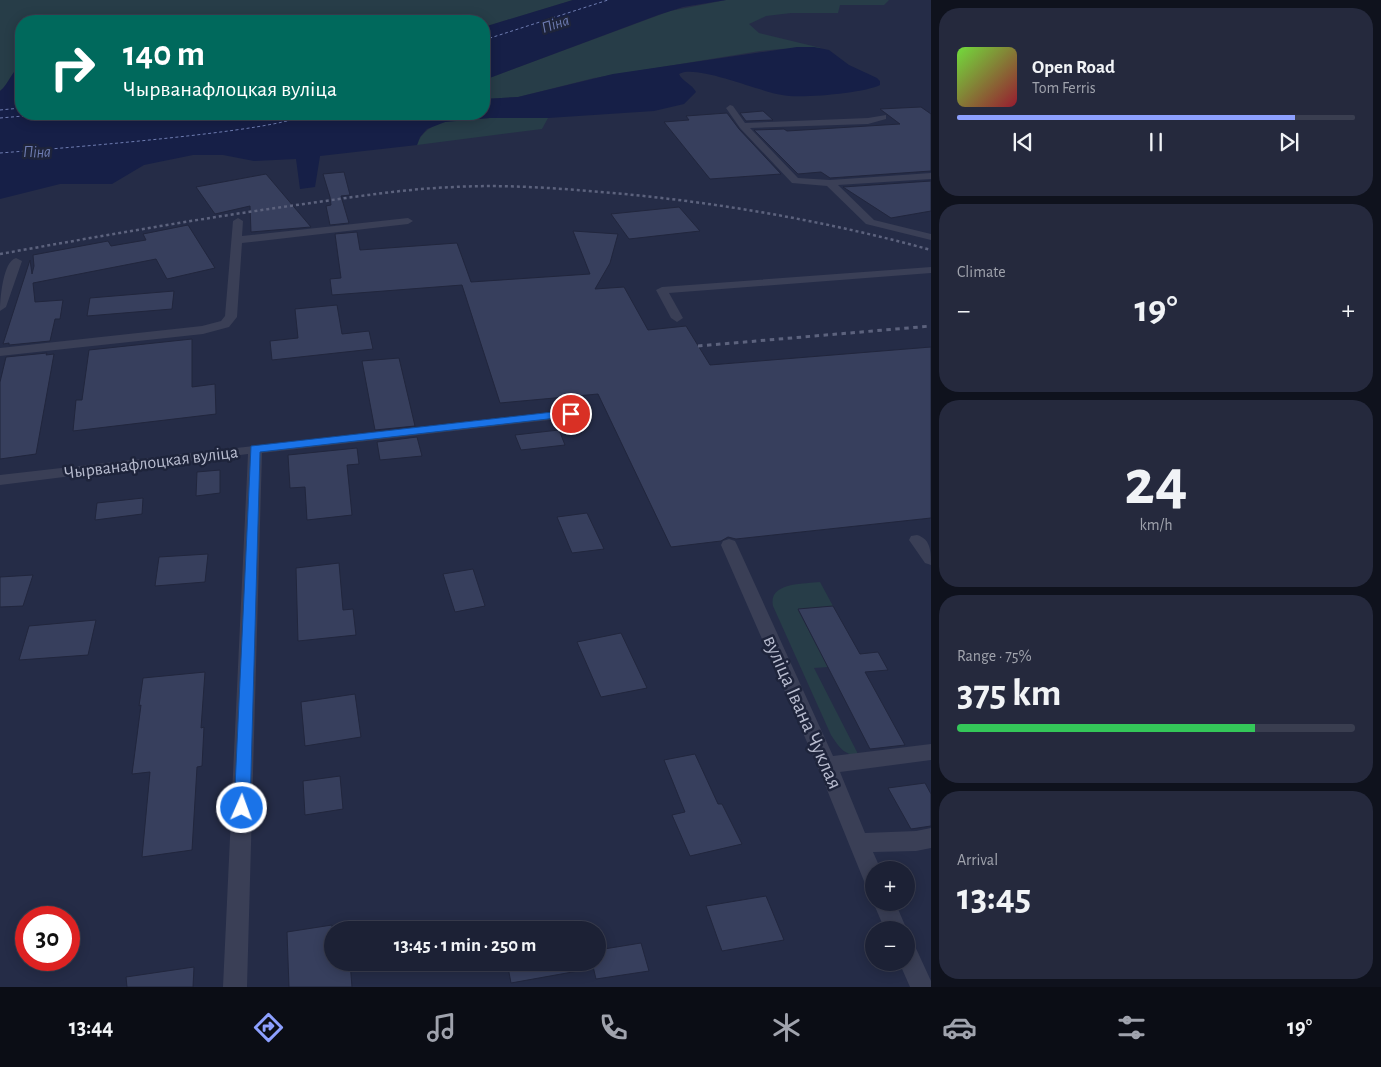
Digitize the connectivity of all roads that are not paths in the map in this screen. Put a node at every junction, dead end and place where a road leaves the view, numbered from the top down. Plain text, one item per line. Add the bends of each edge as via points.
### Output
1 (730, 108) dead end
2 (883, 117) dead end
3 (743, 126) junction
4 (931, 176) edge
5 (830, 183) junction
6 (238, 221) dead end
7 (408, 221) dead end
8 (931, 237) edge
9 (236, 240) junction
10 (16, 261) dead end
11 (931, 270) edge
12 (0, 307) edge
13 (677, 318) dead end
14 (0, 352) edge
15 (571, 414) dead end
16 (255, 449) junction
17 (0, 480) edge
18 (917, 540) dead end
19 (729, 545) dead end
20 (931, 559) edge
21 (931, 752) edge
22 (827, 765) junction
23 (931, 838) edge
24 (858, 843) junction
25 (866, 861) edge
26 (915, 971) edge
27 (235, 987) edge
28 (922, 987) edge

1 - 3 street
2 - 3 street via 868,121
3 - 5 street via 795,181
4 - 5 street
5 - 8 street via 870,222
6 - 9 street
7 - 9 street
9 - 14 street via 231,317 225,324 203,330
10 - 12 street
11 - 13 street via 662,290
15 - 16 street, Чырванафлоцкая вуліца
16 - 17 street, Чырванафлоцкая вуліца
16 - 27 street
18 - 20 street
19 - 22 street, вуліца Івана Чуклая
21 - 22 street
22 - 24 street, вуліца Івана Чуклая
23 - 24 street
24 - 25 street, вуліца Івана Чуклая
26 - 28 street

